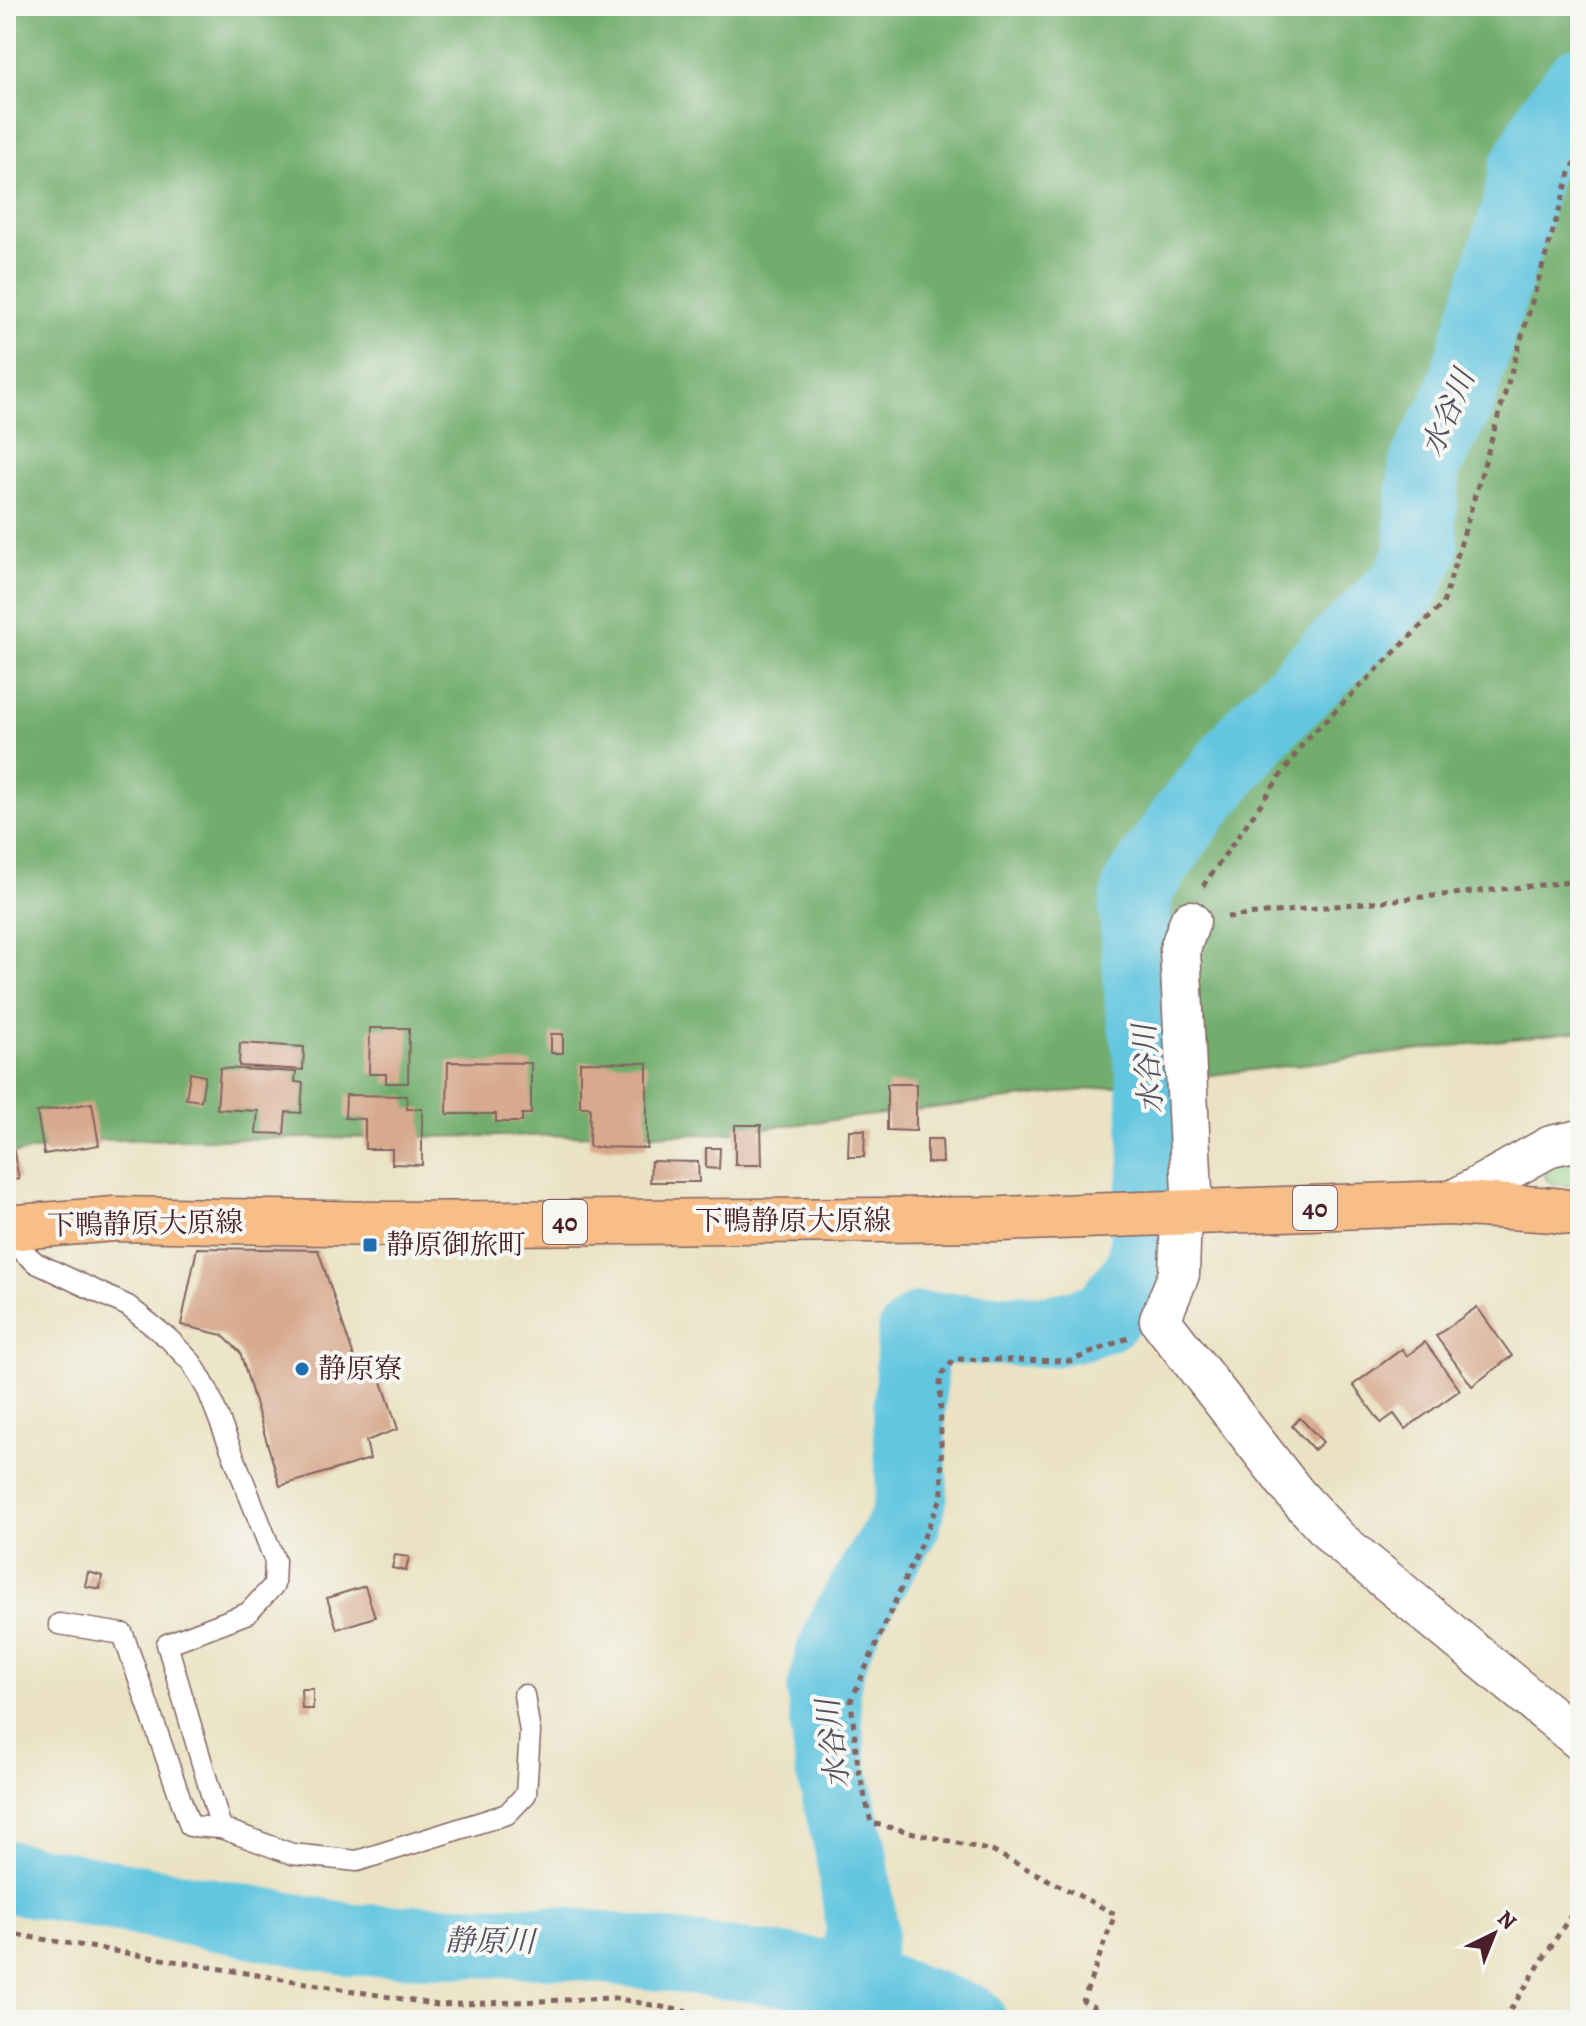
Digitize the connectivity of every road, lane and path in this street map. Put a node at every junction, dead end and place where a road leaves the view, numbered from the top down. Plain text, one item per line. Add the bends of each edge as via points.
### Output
1 (1580, 152) edge
2 (1580, 881) edge
3 (1190, 921) junction
4 (1580, 1140) edge
5 (1449, 1203) junction
6 (1187, 1212) junction
7 (1580, 1214) edge
8 (6, 1228) edge
9 (6, 1237) edge
10 (1160, 1320) junction
11 (59, 1624) dead end
12 (524, 1695) dead end
13 (1580, 1740) edge
14 (221, 1828) junction
15 (1580, 1901) edge
16 (6, 1933) edge
17 (732, 2020) edge
18 (1117, 2020) edge
19 (1504, 2020) edge

1 - 3 path via 1443,604 1305,741 1205,880
2 - 3 path
3 - 6 street via 1180,949
4 - 5 street via 1551,1146
5 - 6 main road, 下鴨静原大原線 / 40
5 - 7 main road, 下鴨静原大原線 / 40
6 - 8 main road, 下鴨静原大原線 / 40 via 813,1222 114,1219
6 - 10 street via 1179,1274
9 - 14 lane via 36,1263 128,1306 192,1363 275,1561 274,1585 248,1613 167,1644
10 - 13 street via 1297,1496 1338,1540
10 - 18 path via 1070,1361 954,1359 940,1377 942,1496 851,1701 871,1823 992,1851 1115,1914 1083,2001
11 - 14 lane via 123,1634 190,1826
12 - 14 lane via 530,1732 526,1794 507,1814 357,1861 292,1854
15 - 19 path
16 - 17 path via 438,2005 614,1998

